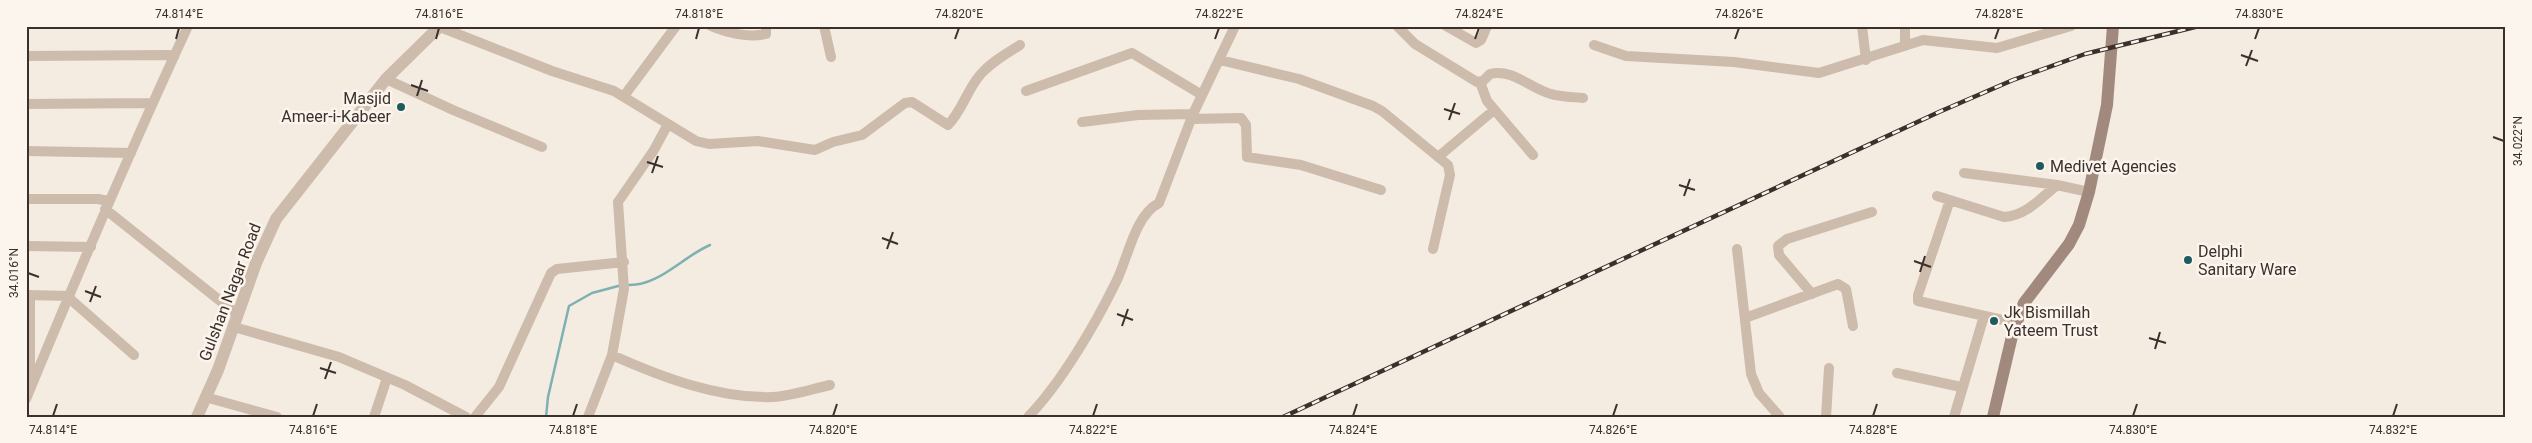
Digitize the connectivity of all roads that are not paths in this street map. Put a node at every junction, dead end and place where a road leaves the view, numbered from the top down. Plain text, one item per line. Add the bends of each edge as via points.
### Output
1 (188, 26) edge
2 (676, 26) edge
3 (711, 26) edge
4 (766, 26) edge
5 (824, 26) edge
6 (1235, 26) edge
7 (1397, 26) edge
8 (1446, 26) edge
9 (1487, 26) edge
10 (1862, 26) edge
11 (1905, 26) edge
12 (2071, 26) edge
13 (2113, 26) edge
14 (440, 27) edge
15 (1020, 45) dead end
16 (1594, 45) dead end
17 (1905, 46) junction
18 (26, 56) edge
19 (831, 56) dead end
20 (174, 57) junction
21 (1220, 60) junction
22 (1866, 60) junction
23 (386, 79) junction
24 (1480, 82) junction
25 (1026, 91) dead end
26 (1202, 95) junction
27 (624, 96) junction
28 (1583, 98) dead end
29 (152, 103) junction
30 (26, 104) edge
31 (1494, 110) junction
32 (1192, 116) junction
33 (1082, 122) dead end
34 (668, 124) junction
35 (542, 147) dead end
36 (26, 151) edge
37 (131, 152) junction
38 (1533, 154) dead end
39 (1438, 157) junction
40 (1964, 173) dead end
41 (2057, 184) junction
42 (1381, 190) dead end
43 (2089, 192) junction
44 (1937, 196) dead end
45 (26, 199) edge
46 (1950, 200) junction
47 (106, 205) junction
48 (1872, 212) dead end
49 (26, 246) edge
50 (91, 247) junction
51 (1433, 249) dead end
52 (1737, 249) dead end
53 (624, 262) junction
54 (1812, 294) junction
55 (28, 295) edge
56 (69, 297) junction
57 (1984, 316) junction
58 (1745, 318) junction
59 (236, 321) junction
60 (2016, 323) junction
61 (1853, 326) dead end
62 (134, 355) dead end
63 (612, 355) junction
64 (1829, 368) dead end
65 (1897, 373) dead end
66 (387, 378) junction
67 (830, 386) dead end
68 (1961, 388) junction
69 (28, 395) edge
70 (205, 397) junction
71 (197, 417) edge
72 (276, 417) edge
73 (374, 417) edge
74 (466, 417) edge
75 (475, 417) edge
76 (588, 417) edge
77 (1028, 417) edge
78 (1780, 417) edge
79 (1826, 417) edge
80 (1954, 417) edge
81 (1993, 417) edge

1 - 20 street
2 - 27 street
3 - 4 street via 721,31 757,36 766,34
5 - 19 street
6 - 21 street
7 - 24 street via 1422,49 1473,81
8 - 9 street via 1476,43 1481,40
10 - 22 street
11 - 17 street
12 - 17 street via 1996,48 1938,40 1923,40
13 - 43 main road via 2107,105
14 - 23 street, Gulshan Nagar Road
14 - 27 street
15 - 34 street via 979,76 948,125 912,102 905,103 862,135 815,150 758,141 709,144 696,141
16 - 22 street via 1626,56 1734,62 1819,73
17 - 22 street
18 - 20 street
20 - 29 street
21 - 26 street
21 - 39 street via 1299,80 1373,106
23 - 35 street
23 - 59 street, Gulshan Nagar Road via 276,219 256,263
24 - 28 street via 1490,74 1501,73 1552,94
24 - 31 street via 1484,97
25 - 26 street via 1132,52
26 - 32 street
27 - 34 street
29 - 30 street
29 - 37 street
31 - 38 street
31 - 39 street
32 - 33 street via 1138,115
32 - 42 street via 1241,118 1246,124 1247,157 1301,165
32 - 77 street via 1159,203 1150,208 1117,281 1081,346
34 - 53 street via 618,202
36 - 37 street
37 - 47 street
39 - 51 street via 1450,168 1450,175
40 - 41 street
41 - 43 street
41 - 46 street via 2028,209 2012,217
43 - 60 main road via 2079,226 2069,244 2024,303
44 - 46 street
45 - 47 street via 98,199
46 - 57 street via 1918,301
47 - 50 street
47 - 59 street
48 - 54 street via 1787,239 1778,246 1779,254
49 - 50 street
50 - 56 street
52 - 58 street
53 - 63 street via 624,289
53 - 75 street via 557,269 551,273 499,387
54 - 58 street
54 - 61 street via 1838,284 1844,286
55 - 56 street
55 - 69 street
56 - 62 street
56 - 69 street
57 - 60 street
57 - 68 street
58 - 78 street via 1754,382 1759,393
59 - 66 street via 339,357
59 - 70 street, Gulshan Nagar Road
60 - 81 main road
63 - 67 street via 650,372 735,395 775,397
63 - 76 street
64 - 79 street
65 - 68 street
66 - 73 street
66 - 74 street
68 - 80 street
70 - 71 street, Gulshan Nagar Road
70 - 72 street

